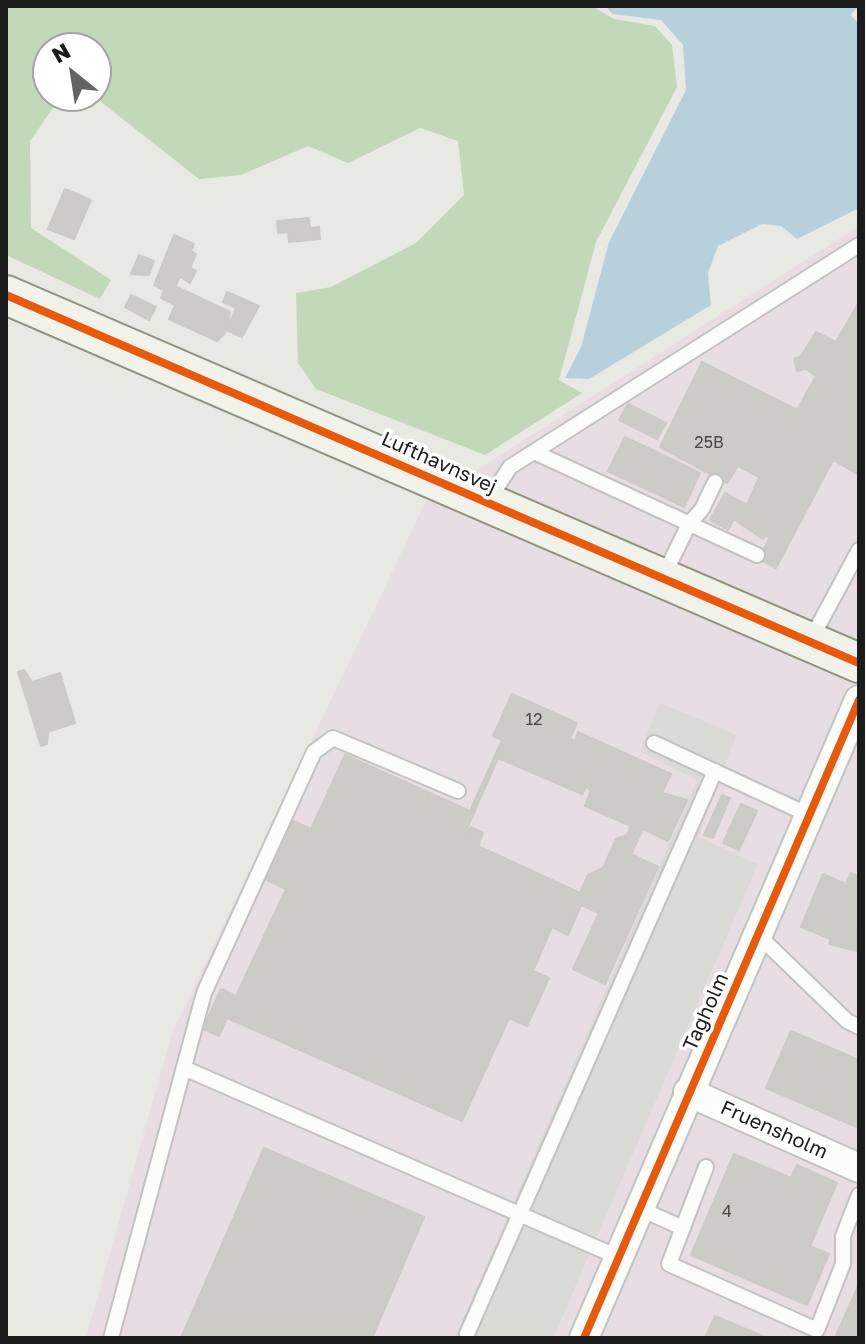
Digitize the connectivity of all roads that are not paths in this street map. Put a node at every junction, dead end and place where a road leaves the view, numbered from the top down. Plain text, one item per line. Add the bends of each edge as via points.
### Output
1 (859, 245) edge
2 (6, 295) edge
3 (534, 452) junction
4 (715, 482) dead end
5 (488, 502) junction
6 (689, 524) junction
7 (859, 550) edge
8 (757, 555) dead end
9 (662, 577) junction
10 (810, 641) junction
11 (859, 663) edge
12 (859, 700) edge
13 (654, 743) dead end
14 (715, 771) junction
15 (458, 791) dead end
16 (811, 816) junction
17 (758, 935) junction
18 (859, 1027) edge
19 (186, 1069) junction
20 (688, 1092) junction
21 (706, 1167) dead end
22 (859, 1168) edge
23 (859, 1195) edge
24 (638, 1208) junction
25 (521, 1214) junction
26 (683, 1228) junction
27 (618, 1257) junction
28 (467, 1334) dead end
29 (111, 1338) edge
30 (584, 1338) edge

1 - 3 lane
2 - 5 street, Lufthavnsvej
3 - 5 lane via 510,467
3 - 6 lane
4 - 6 lane
5 - 9 street, Lufthavnsvej
6 - 8 lane
6 - 9 lane
7 - 10 lane
9 - 10 street, Lufthavnsvej
10 - 11 street, Lufthavnsvej
12 - 16 street, Tagholm
13 - 14 lane
14 - 16 lane
14 - 25 lane
15 - 19 lane via 333,738 314,752 204,993
16 - 17 street, Tagholm
17 - 18 lane
17 - 20 street, Tagholm
19 - 25 lane
19 - 29 lane
20 - 22 street, Fruensholm
20 - 24 street, Tagholm
21 - 26 lane
23 - 26 lane via 843,1236 843,1264 817,1330 669,1264
24 - 26 lane
24 - 27 street, Tagholm
25 - 27 lane
25 - 28 lane
27 - 30 street, Tagholm

